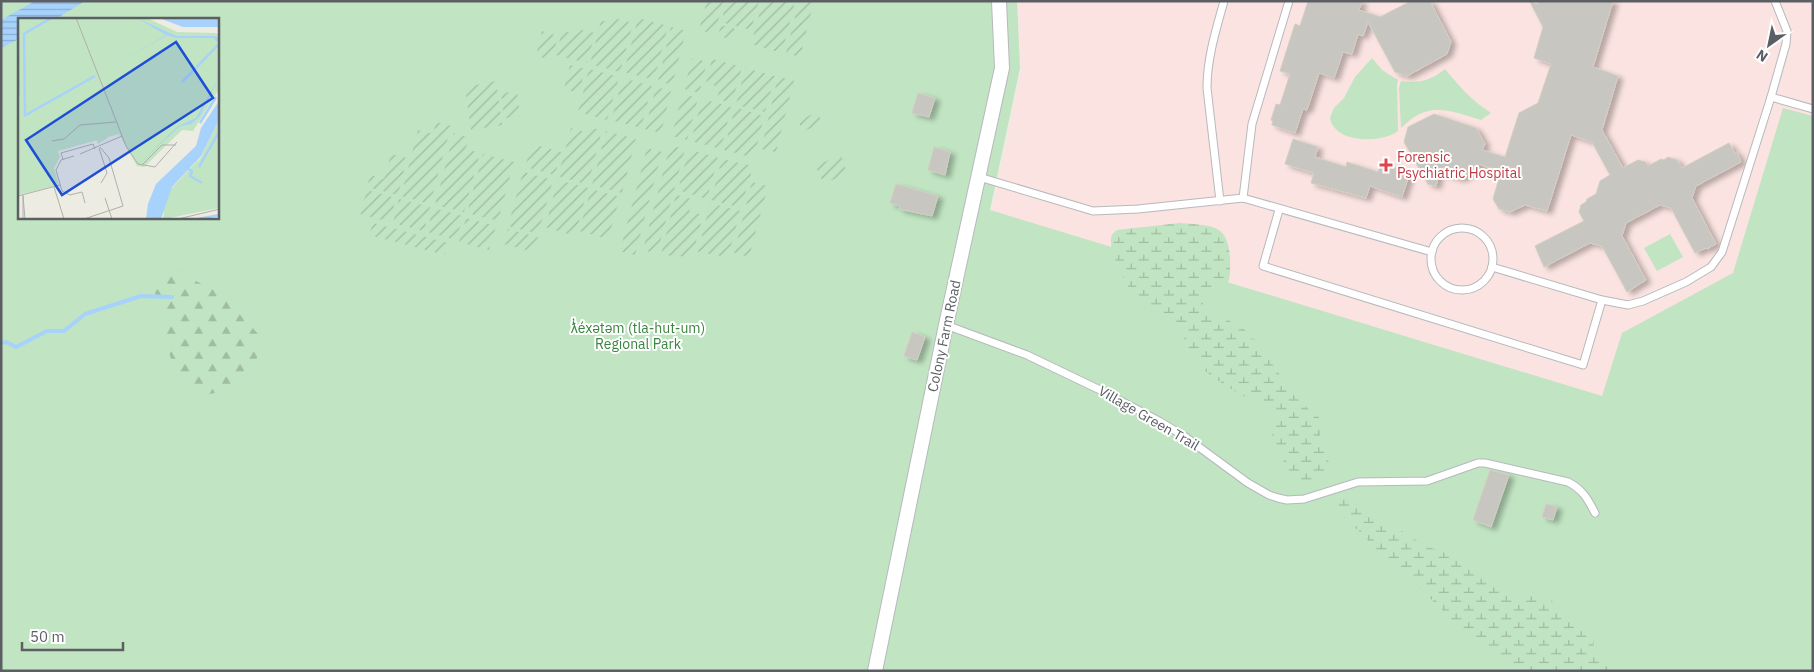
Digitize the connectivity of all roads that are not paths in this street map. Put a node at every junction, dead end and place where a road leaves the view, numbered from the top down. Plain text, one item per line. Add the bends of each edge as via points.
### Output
1 (999, 1) edge
2 (1224, 1) edge
3 (1288, 1) edge
4 (1774, 1) edge
5 (1771, 97) junction
6 (1813, 109) edge
7 (979, 177) junction
8 (1243, 198) junction
9 (1220, 201) junction
10 (1279, 210) junction
11 (1432, 252) junction
12 (1492, 267) junction
13 (1602, 300) junction
14 (946, 325) junction
15 (1595, 513) dead end
16 (875, 671) edge

1 - 7 street, Colony Farm Road via 1002,68
2 - 9 lane via 1207,73
3 - 8 lane via 1252,124
4 - 5 lane via 1787,31
5 - 6 lane
5 - 13 lane via 1722,252 1711,267 1643,301 1628,305
7 - 9 lane via 1093,211
7 - 14 street, Colony Farm Road
8 - 9 lane
8 - 10 lane
10 - 11 lane
10 - 13 lane via 1263,266 1583,365
11 - 12 lane via 1436,276 1456,290 1473,289 1486,280
11 - 12 lane via 1447,231 1472,229 1489,242 1493,252
12 - 13 lane
14 - 15 lane, Village Green Trail via 1066,372 1133,407 1184,436 1248,484 1269,495 1287,500 1304,499 1350,484 1427,481 1478,463 1558,479 1576,486
14 - 16 street, Colony Farm Road

